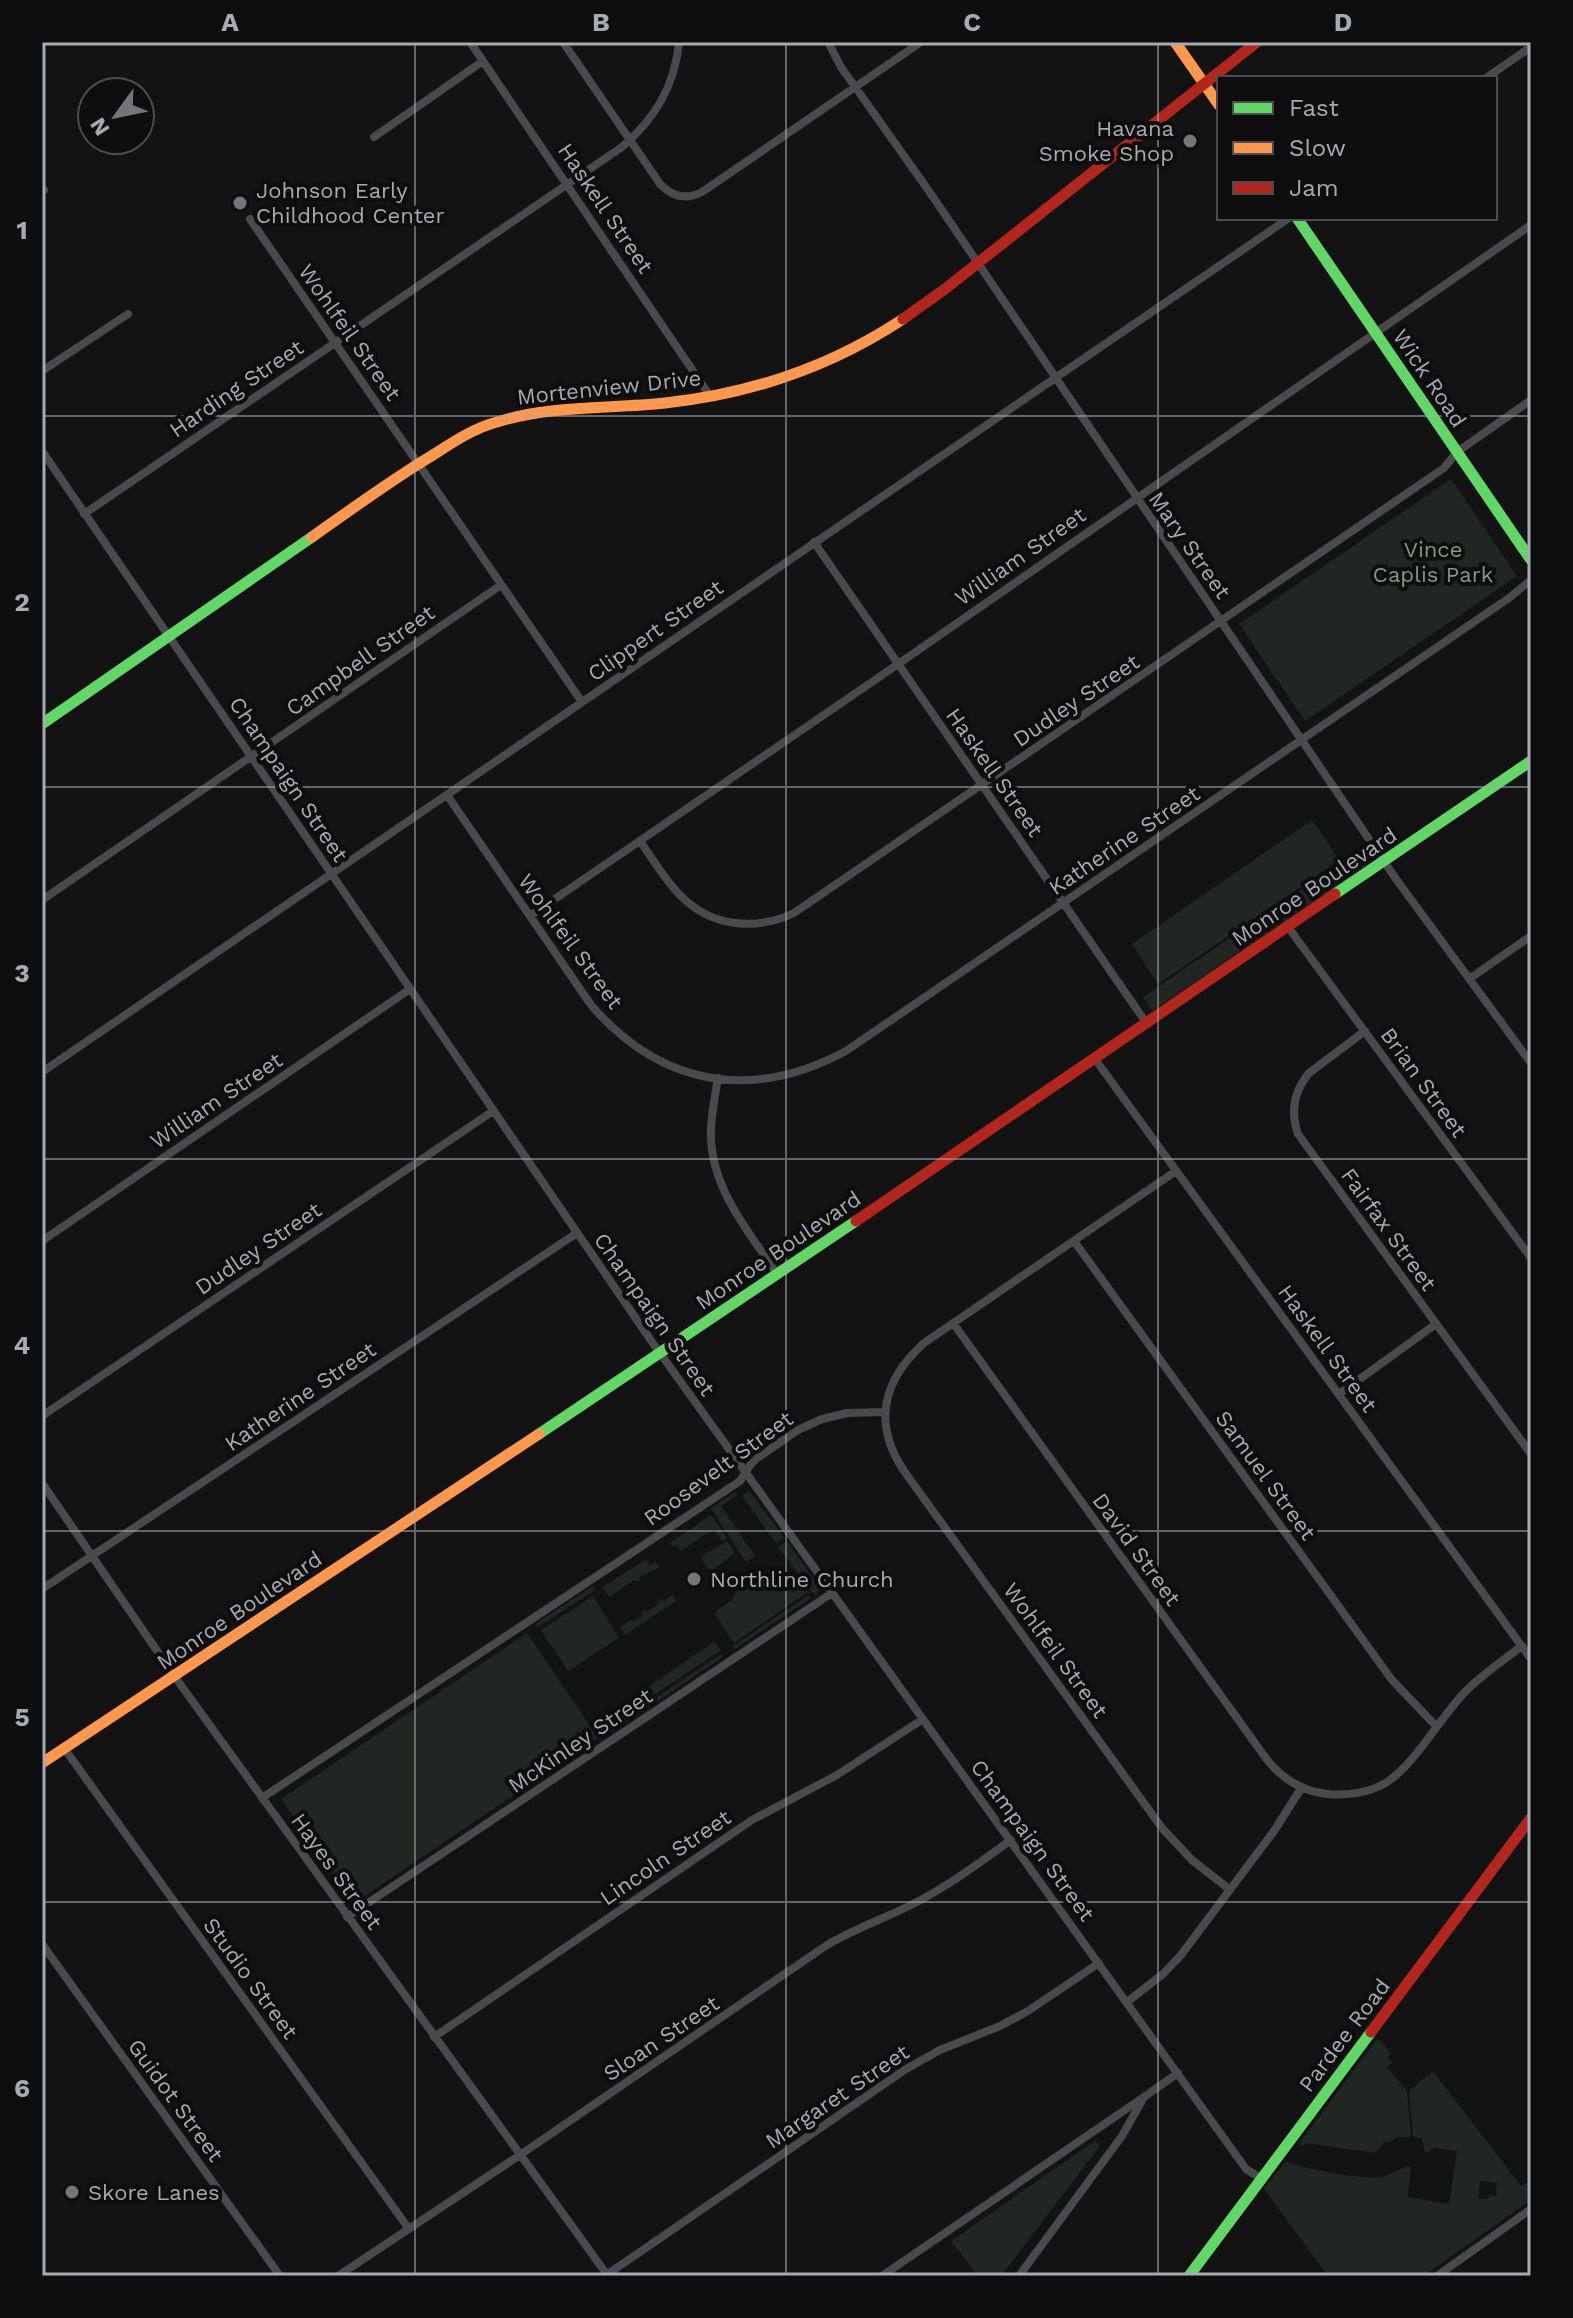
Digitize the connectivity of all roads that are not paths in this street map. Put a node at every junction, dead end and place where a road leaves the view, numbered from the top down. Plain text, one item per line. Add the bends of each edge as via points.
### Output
1 (470, 42) edge
2 (563, 42) edge
3 (679, 42) edge
4 (828, 42) edge
5 (921, 42) edge
6 (1175, 42) edge
7 (1257, 42) edge
8 (1531, 47) edge
9 (483, 61) junction
10 (1489, 76) edge
11 (1204, 84) junction
12 (855, 87) junction
13 (1217, 102) edge
14 (374, 137) dead end
15 (630, 140) junction
16 (568, 184) junction
17 (250, 219) dead end
18 (1286, 220) edge
19 (1298, 220) edge
20 (1531, 225) edge
21 (978, 263) junction
22 (128, 314) dead end
23 (1376, 333) junction
24 (334, 342) junction
25 (42, 371) edge
26 (1056, 377) junction
27 (710, 396) junction
28 (1531, 400) edge
29 (42, 451) edge
30 (1457, 452) junction
31 (419, 463) junction
32 (1136, 498) junction
33 (84, 514) junction
34 (814, 542) junction
35 (1531, 560) edge
36 (1531, 580) edge
37 (501, 585) junction
38 (1222, 622) junction
39 (169, 636) junction
40 (898, 663) junction
41 (582, 702) junction
42 (42, 724) edge
43 (1302, 739) junction
44 (252, 756) junction
45 (1531, 761) edge
46 (982, 785) junction
47 (447, 795) junction
48 (640, 841) junction
49 (1385, 862) junction
50 (332, 874) junction
51 (42, 900) edge
52 (1063, 903) junction
53 (530, 916) junction
54 (1288, 927) junction
55 (1531, 936) edge
56 (1469, 979) junction
57 (410, 989) junction
58 (1147, 1024) junction
59 (1365, 1031) junction
60 (1095, 1059) junction
61 (1531, 1063) edge
62 (42, 1072) edge
63 (718, 1078) junction
64 (493, 1111) junction
65 (1176, 1171) junction
66 (577, 1233) junction
67 (42, 1241) edge
68 (1074, 1241) junction
69 (1531, 1258) edge
70 (778, 1275) junction
71 (953, 1323) junction
72 (1436, 1324) junction
73 (660, 1354) junction
74 (1339, 1394) junction
75 (884, 1412) junction
76 (42, 1416) edge
77 (1531, 1454) edge
78 (745, 1472) junction
79 (42, 1483) edge
80 (92, 1556) junction
81 (42, 1589) edge
82 (832, 1593) junction
83 (1522, 1646) junction
84 (1531, 1659) edge
85 (175, 1677) junction
86 (923, 1719) junction
87 (1436, 1726) junction
88 (64, 1748) junction
89 (42, 1763) edge
90 (1302, 1787) junction
91 (262, 1798) junction
92 (1531, 1818) edge
93 (1011, 1840) junction
94 (1229, 1889) junction
95 (347, 1917) junction
96 (42, 1944) edge
97 (1099, 1963) junction
98 (1127, 2002) junction
99 (434, 2037) junction
100 (1178, 2073) junction
101 (1144, 2097) junction
102 (520, 2155) junction
103 (1262, 2179) junction
104 (1531, 2209) edge
105 (409, 2229) junction
106 (606, 2275) edge
107 (280, 2276) edge
108 (338, 2276) edge
109 (882, 2276) edge
110 (1019, 2276) edge
111 (1189, 2276) edge
112 (1437, 2276) edge

1 - 9 street, Haskell Street
2 - 15 street
3 - 15 street, Harding Street via 667,94
4 - 12 street, Mary Street
5 - 12 street
6 - 11 street
7 - 11 street, Mortenview Drive
8 - 10 street
9 - 14 street
9 - 16 street, Haskell Street
11 - 13 street
11 - 21 street, Mortenview Drive
12 - 15 street via 691,196 670,193 660,184
12 - 21 street, Mary Street
15 - 16 street, Harding Street
16 - 24 street, Harding Street
16 - 27 street, Haskell Street
17 - 24 street, Wohlfeil Street
18 - 26 street, Clippert Street
19 - 23 street, Wick Road
20 - 23 street, William Street
21 - 26 street, Mary Street
21 - 27 street, Mortenview Drive via 855,348 790,376
22 - 25 street
23 - 30 street, Wick Road
23 - 32 street, William Street
24 - 31 street, Wohlfeil Street
24 - 33 street, Harding Street
26 - 32 street, Mary Street
26 - 34 street, Clippert Street
27 - 31 street, Mortenview Drive via 510,418 480,427
28 - 30 street, Dudley Street
29 - 33 street, Champaign Street
30 - 35 street, Wick Road
30 - 38 street, Dudley Street via 1444,468
31 - 37 street, Wohlfeil Street
31 - 39 street, Mortenview Drive
32 - 38 street, Mary Street
32 - 40 street, William Street
33 - 39 street, Champaign Street
34 - 40 street, Haskell Street
34 - 41 street, Clippert Street
36 - 43 street, Katherine Street
37 - 41 street, Wohlfeil Street
37 - 44 street, Campbell Street
38 - 43 street, Mary Street
38 - 46 street, Dudley Street
39 - 42 street, Mortenview Drive
39 - 44 street, Champaign Street
40 - 46 street, Haskell Street
40 - 48 street, William Street
41 - 47 street, Clippert Street
43 - 49 street, Mary Street
43 - 52 street, Katherine Street
44 - 50 street, Champaign Street
44 - 51 street, Campbell Street
45 - 49 street, Monroe Boulevard
46 - 48 street, Dudley Street via 803,909 766,923 729,922 696,909 674,890
46 - 52 street, Haskell Street
47 - 50 street, Clippert Street
47 - 53 street, Wohlfeil Street
48 - 53 street, William Street
49 - 54 street, Monroe Boulevard
49 - 56 street, Mary Street
50 - 57 street, Champaign Street
50 - 62 street, Clippert Street
52 - 58 street, Haskell Street
52 - 63 street, Katherine Street via 827,1061 762,1080
53 - 63 street, Wohlfeil Street via 591,1005 620,1036 666,1065
54 - 58 street, Monroe Boulevard
54 - 59 street, Brian Street
55 - 56 street
56 - 61 street, Mary Street
57 - 64 street, Champaign Street
57 - 67 street, William Street
58 - 60 street, Monroe Boulevard
59 - 69 street, Brian Street
59 - 72 street, Fairfax Street via 1304,1079 1294,1101 1295,1125
60 - 65 street, Haskell Street
60 - 70 street, Monroe Boulevard
63 - 70 street via 710,1131 713,1160 722,1189
64 - 66 street, Champaign Street
64 - 76 street, Dudley Street
65 - 68 street
65 - 74 street, Haskell Street
66 - 73 street, Champaign Street
66 - 80 street, Katherine Street
68 - 71 street
68 - 87 street, Samuel Street via 1392,1680
70 - 73 street, Monroe Boulevard
71 - 75 street via 906,1359
71 - 90 street, David Street via 1270,1764
72 - 74 street
72 - 77 street, Fairfax Street
73 - 78 street, Champaign Street
73 - 85 street, Monroe Boulevard
74 - 83 street, Haskell Street
75 - 78 street, Roosevelt Street via 822,1419 798,1430
75 - 94 street, Wohlfeil Street via 897,1461 1126,1778 1174,1842
78 - 82 street, Champaign Street
78 - 91 street, Roosevelt Street via 740,1481
79 - 80 street, Hayes Street
80 - 81 street, Katherine Street
80 - 85 street, Hayes Street
82 - 86 street, Champaign Street
82 - 95 street, McKinley Street
83 - 84 street, Haskell Street
83 - 87 street via 1466,1690
85 - 88 street, Monroe Boulevard
85 - 91 street, Hayes Street
86 - 93 street, Champaign Street
86 - 99 street, Lincoln Street via 837,1775 752,1820
87 - 90 street via 1387,1782 1341,1795
88 - 89 street, Monroe Boulevard
88 - 105 street, Studio Street
90 - 94 street
91 - 95 street, Hayes Street
92 - 103 street, Pardee Road
93 - 97 street, Champaign Street
93 - 102 street, Sloan Street via 928,1895 827,1945
94 - 98 street via 1163,1974
95 - 99 street, Hayes Street
96 - 107 street, Guidot Street
97 - 98 street, Champaign Street
97 - 106 street, Margaret Street via 1028,2011 906,2069
98 - 100 street, Champaign Street
99 - 102 street, Hayes Street
100 - 101 street
100 - 103 street, Champaign Street via 1246,2169
101 - 109 street
101 - 110 street via 1122,2136
102 - 105 street, Sloan Street
102 - 106 street, Hayes Street
103 - 111 street, Pardee Road
104 - 112 street
105 - 108 street, Sloan Street

